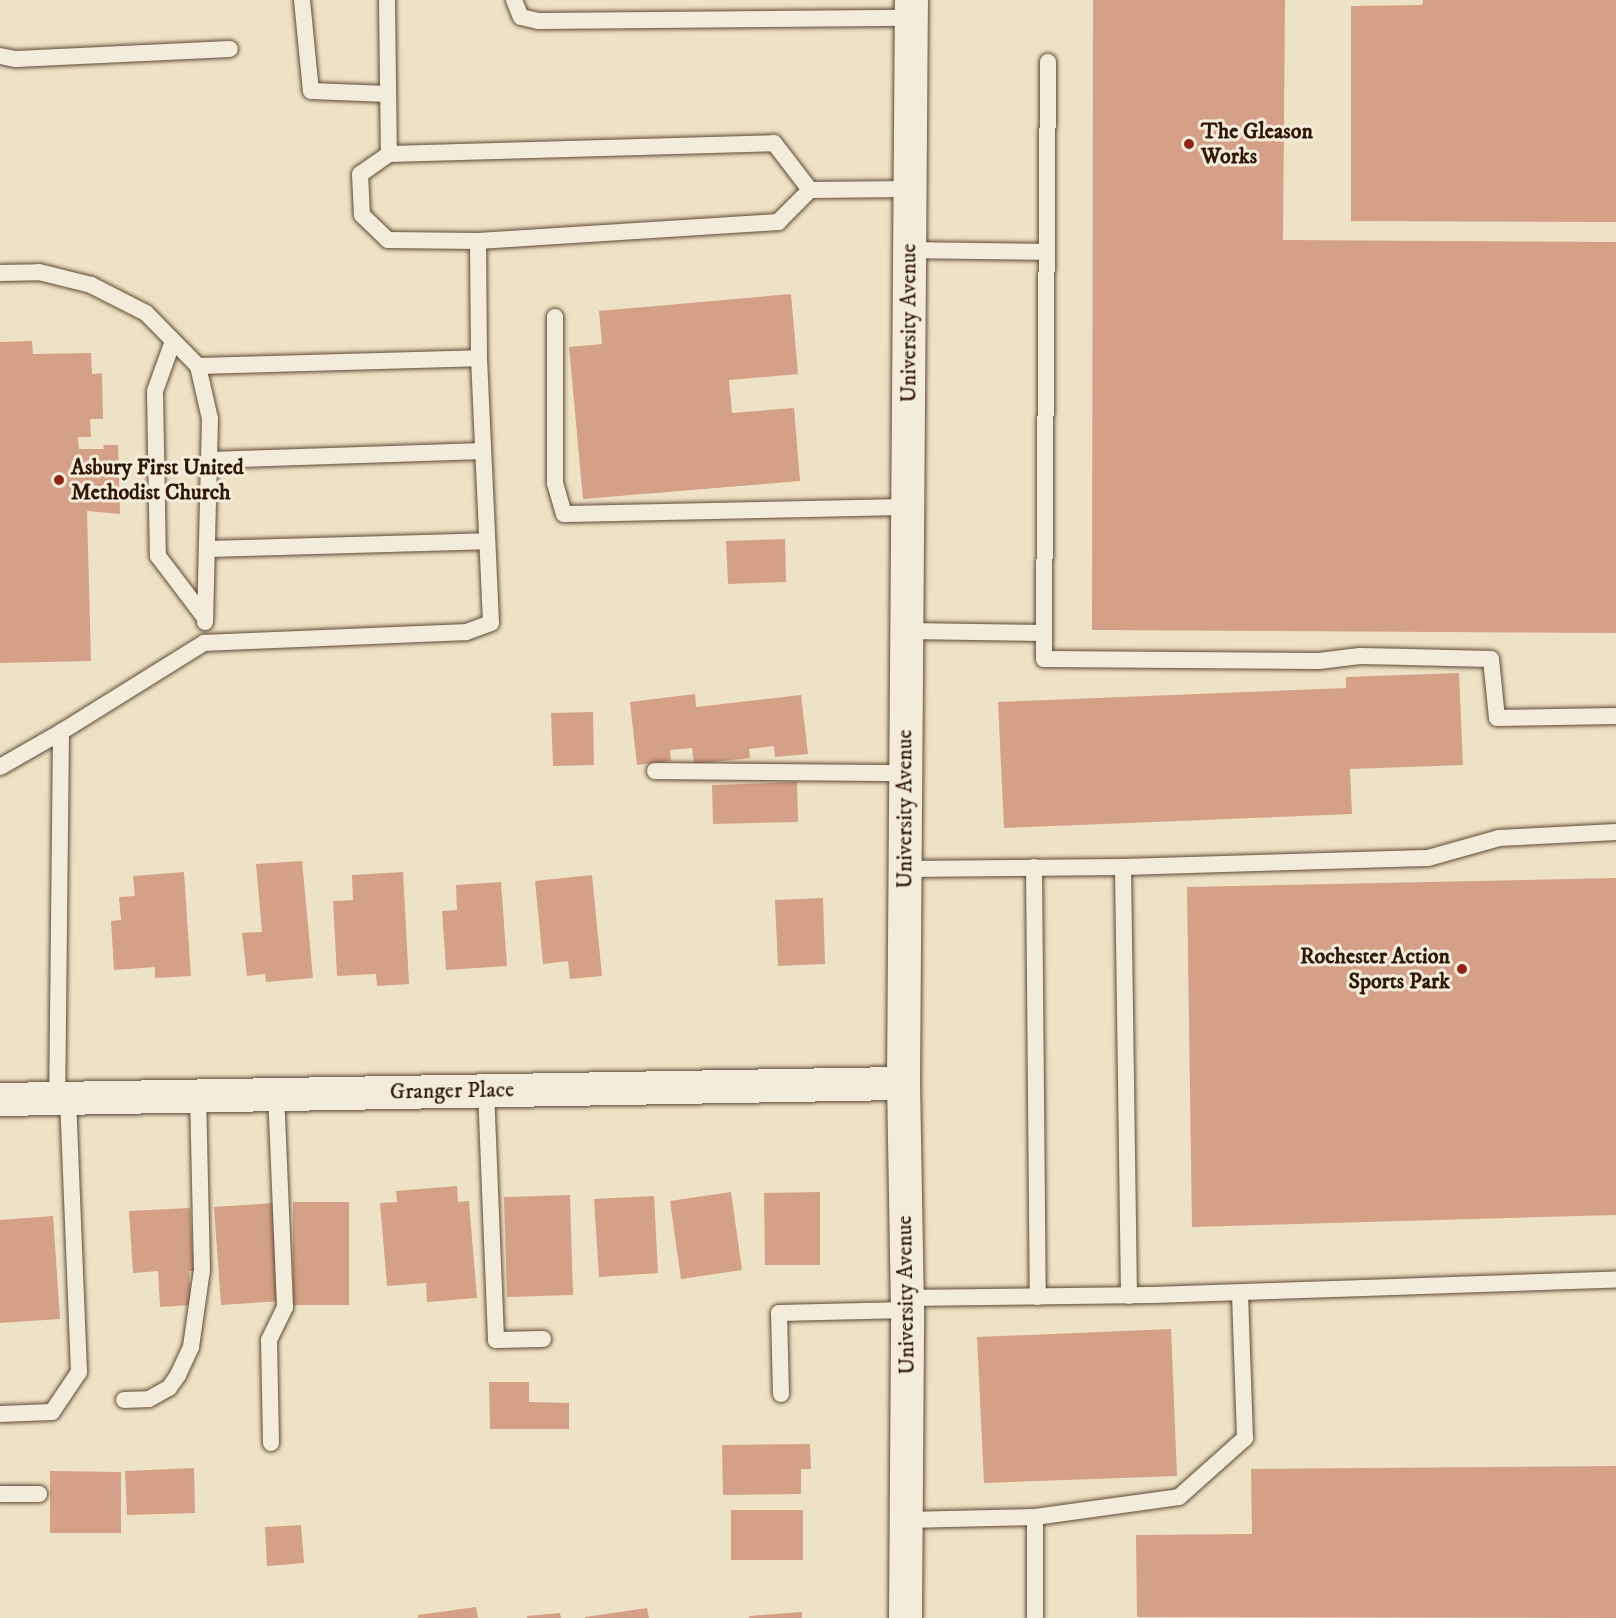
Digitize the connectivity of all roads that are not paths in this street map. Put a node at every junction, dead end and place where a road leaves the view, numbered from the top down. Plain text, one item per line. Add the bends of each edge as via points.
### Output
1 (302, 0) edge
2 (387, 0) edge
3 (514, 0) edge
4 (911, 9) edge
5 (230, 49) dead end
6 (0, 56) edge
7 (1048, 62) dead end
8 (388, 94) junction
9 (389, 154) junction
10 (909, 189) junction
11 (810, 190) junction
12 (478, 241) junction
13 (909, 250) junction
14 (1047, 252) junction
15 (0, 273) edge
16 (555, 317) dead end
17 (173, 341) junction
18 (479, 358) junction
19 (198, 366) junction
20 (483, 451) junction
21 (209, 460) junction
22 (908, 507) junction
23 (487, 541) junction
24 (207, 549) junction
25 (205, 618) junction
26 (906, 631) junction
27 (1044, 633) junction
28 (204, 643) junction
29 (1616, 716) edge
30 (62, 732) junction
31 (0, 767) edge
32 (655, 771) dead end
33 (905, 773) junction
34 (1616, 832) edge
35 (1034, 867) junction
36 (1123, 867) junction
37 (905, 869) junction
38 (903, 1083) junction
39 (486, 1090) junction
40 (276, 1094) junction
41 (198, 1096) junction
42 (63, 1098) junction
43 (0, 1099) edge
44 (1616, 1280) edge
45 (1240, 1293) junction
46 (1129, 1296) junction
47 (1038, 1297) junction
48 (907, 1304) junction
49 (543, 1338) dead end
50 (781, 1394) dead end
51 (124, 1400) dead end
52 (0, 1414) edge
53 (271, 1443) dead end
54 (0, 1494) edge
55 (39, 1494) dead end
56 (1035, 1517) junction
57 (906, 1520) junction
58 (905, 1618) edge
59 (1035, 1618) edge

1 - 8 lane via 311,91
2 - 8 lane
3 - 4 lane via 521,17 538,21
4 - 10 main road, University Avenue
5 - 6 lane via 16,59
7 - 14 lane
8 - 9 lane
9 - 11 lane via 774,143
9 - 12 lane via 360,174 362,215 388,240
10 - 11 lane
10 - 13 main road, University Avenue
11 - 12 lane via 778,222
12 - 18 lane
13 - 14 lane
13 - 22 main road, University Avenue
14 - 27 lane
15 - 17 lane via 39,272 91,285 146,313
16 - 22 lane via 555,483 564,514
17 - 19 lane
17 - 25 lane via 155,391 158,556
18 - 19 lane
18 - 20 lane
19 - 21 lane via 210,419
20 - 21 lane
20 - 23 lane
21 - 24 lane
22 - 26 main road, University Avenue
23 - 24 lane
23 - 28 lane via 491,623 483,626 466,632
24 - 25 lane
25 - 28 lane
26 - 27 lane
26 - 33 main road, University Avenue
27 - 29 lane via 1044,659 1491,659 1497,718
28 - 30 lane
30 - 31 lane
30 - 42 lane
32 - 33 lane
33 - 37 main road, University Avenue
34 - 36 lane via 1499,837 1428,858
35 - 36 lane
35 - 37 lane
35 - 47 lane
36 - 46 lane
37 - 38 main road, University Avenue
38 - 39 main road, Granger Place
38 - 48 main road, University Avenue
39 - 40 main road, Granger Place
39 - 49 lane via 496,1340
40 - 41 main road, Granger Place
40 - 53 lane via 285,1307 269,1340
41 - 42 main road, Granger Place
41 - 51 lane via 202,1270 191,1347 169,1388 148,1399
42 - 43 main road, Granger Place
42 - 52 lane via 79,1372 52,1412
44 - 45 lane
45 - 46 lane
45 - 56 lane via 1245,1438 1179,1497
46 - 47 lane
47 - 48 lane
48 - 50 lane via 779,1313
48 - 57 main road, University Avenue
54 - 55 lane
56 - 57 lane
56 - 59 lane
57 - 58 main road, University Avenue

